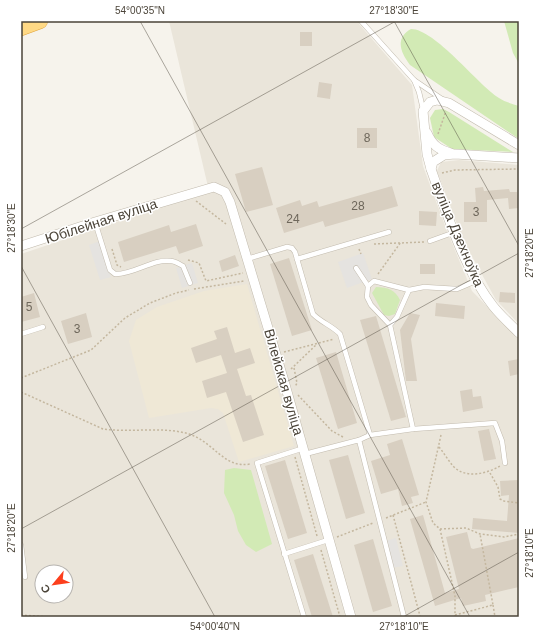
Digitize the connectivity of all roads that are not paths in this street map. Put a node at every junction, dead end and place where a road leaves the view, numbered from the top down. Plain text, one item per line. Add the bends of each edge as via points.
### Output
1 (40, 21) edge
2 (361, 21) edge
3 (21, 28) edge
4 (414, 80) junction
5 (449, 103) junction
6 (423, 111) junction
7 (425, 128) junction
8 (519, 145) edge
9 (455, 154) junction
10 (519, 158) edge
11 (435, 171) junction
12 (181, 195) joint
13 (95, 222) junction
14 (389, 232) dead end
15 (454, 232) junction
16 (430, 241) road end
17 (21, 246) edge
18 (247, 259) junction
19 (297, 259) junction
20 (356, 268) dead end
21 (476, 282) junction
22 (190, 283) dead end
23 (368, 286) junction
24 (409, 290) junction
25 (390, 325) junction
26 (43, 327) dead end
27 (519, 333) edge
28 (21, 334) edge
29 (413, 429) junction
30 (370, 435) junction
31 (359, 440) junction
32 (304, 451) junction
33 (505, 463) road end
34 (323, 542) junction
35 (21, 545) edge
36 (284, 554) junction
37 (25, 577) dead end
38 (304, 617) edge
39 (351, 617) edge
40 (404, 617) edge

1 - 3 highway
2 - 4 lane
4 - 5 lane
4 - 6 lane
5 - 6 street via 436,100 430,102
5 - 8 street
6 - 7 street
7 - 9 street via 436,146
7 - 11 street via 427,154
9 - 10 street, вуліца Дзехноўка
9 - 11 street, вуліца Дзехноўка via 438,157 433,162
11 - 15 street, вуліца Дзехноўка
12 - 13 street, Юбілейная вуліца
12 - 18 street, Вілейская вуліца via 214,187 225,192
13 - 17 street, Юбілейная вуліца
13 - 22 lane via 110,270 115,274 171,261 183,266
14 - 19 lane
15 - 16 lane
15 - 21 street, вуліца Дзехноўка
18 - 19 lane via 287,247 292,248
18 - 32 street, Вілейская вуліца
19 - 30 lane via 314,314 321,322 332,325 340,337
20 - 23 lane
21 - 24 lane via 457,289 424,287
21 - 27 street, вуліца Дзехноўка via 493,306
23 - 24 lane via 374,281
23 - 25 lane via 367,297 371,305
24 - 25 lane via 397,318
25 - 29 lane
26 - 28 lane
29 - 30 lane
29 - 33 lane via 495,423 502,441
30 - 31 lane
31 - 32 lane
31 - 40 lane
32 - 34 street, Вілейская вуліца
32 - 36 lane via 257,463
34 - 36 lane
34 - 39 street, Вілейская вуліца
35 - 37 lane
36 - 38 lane

